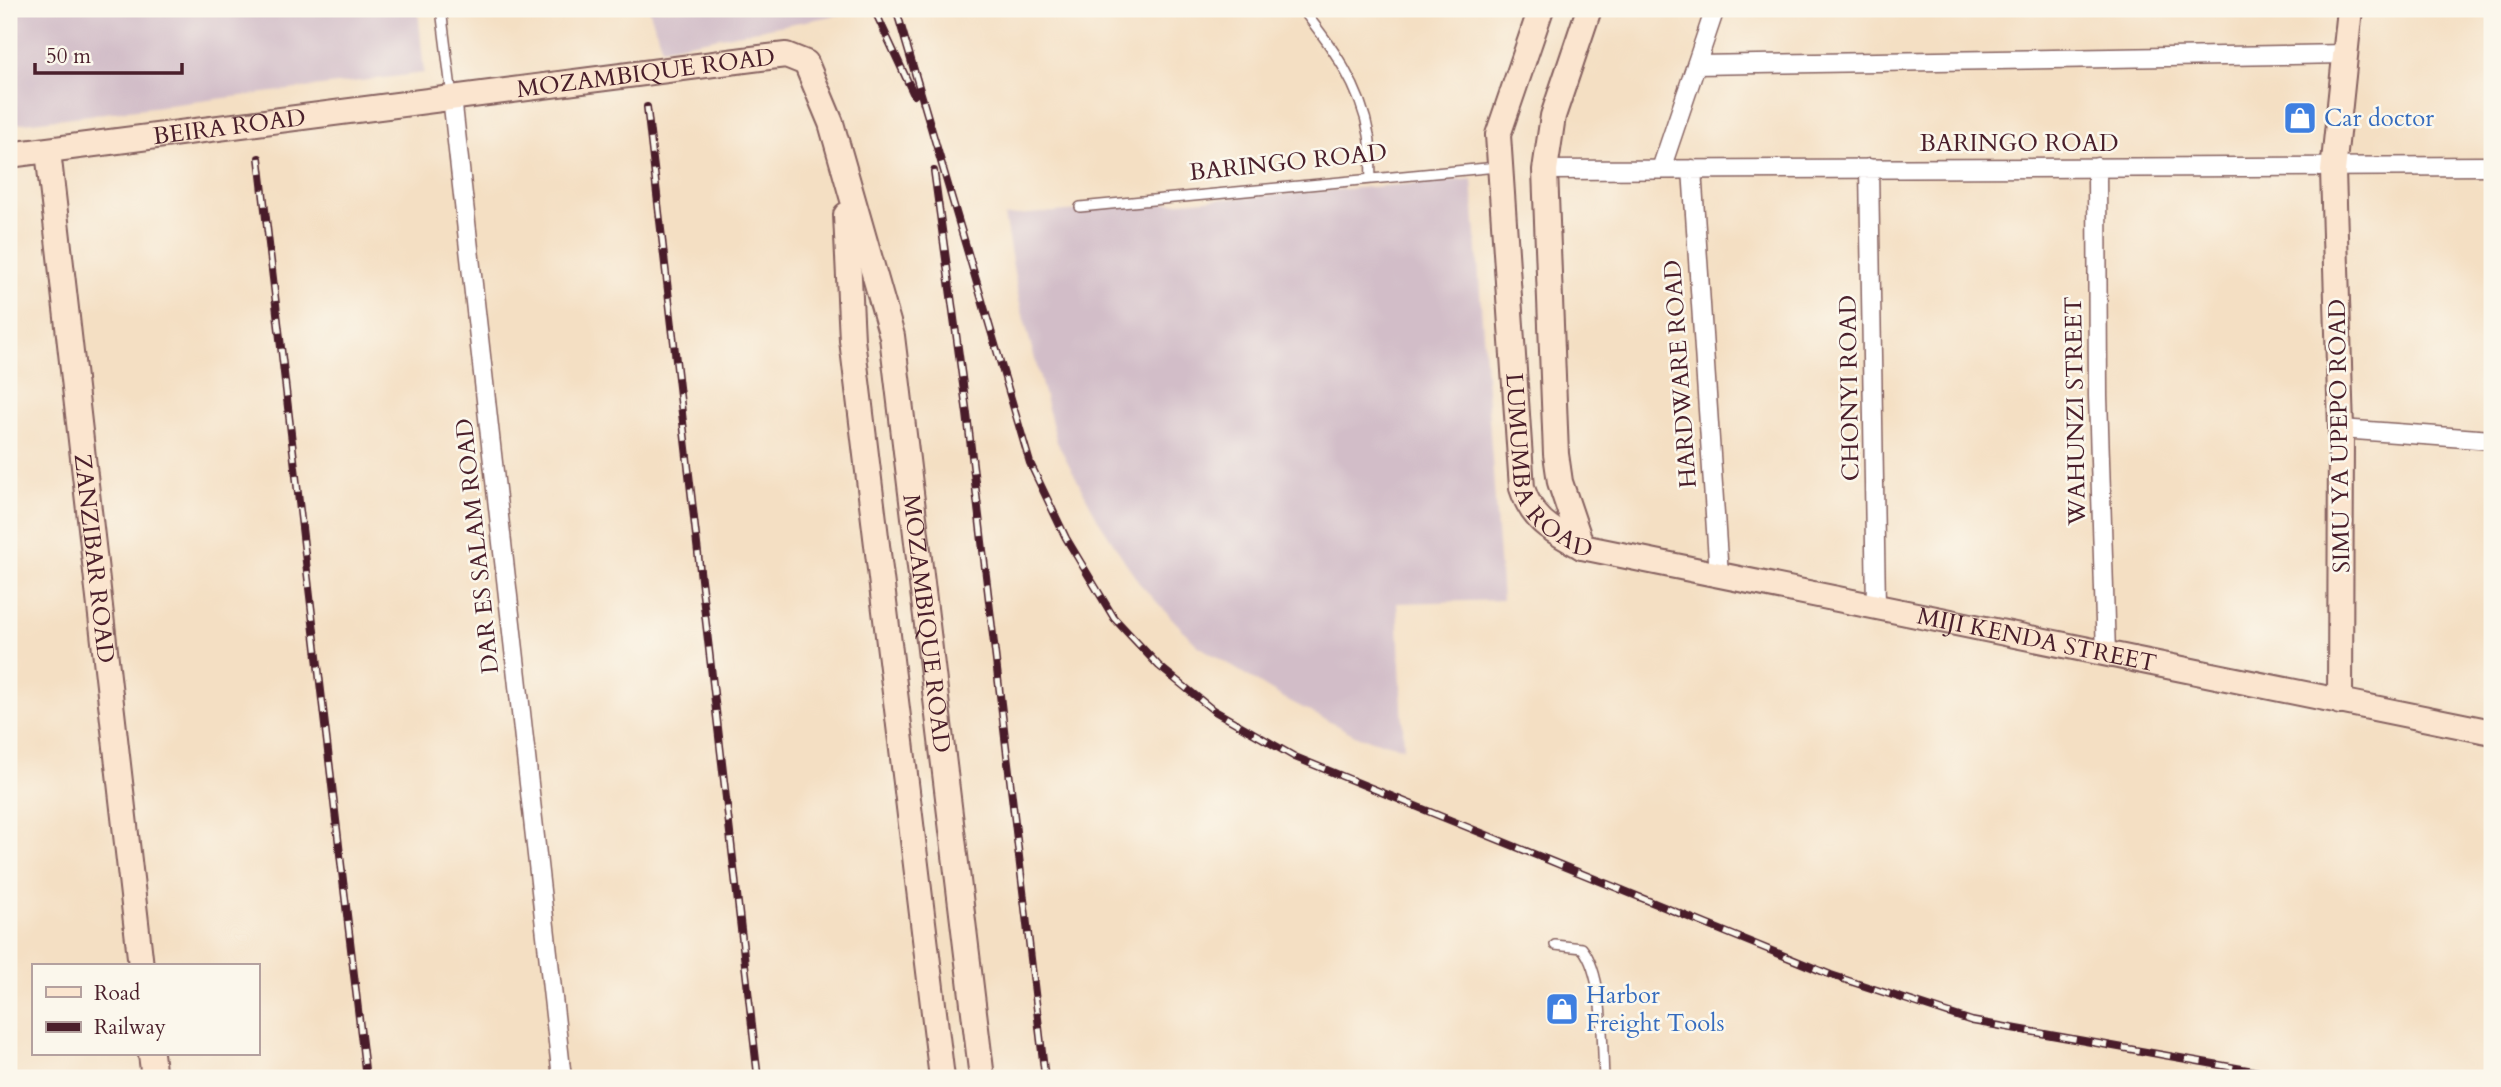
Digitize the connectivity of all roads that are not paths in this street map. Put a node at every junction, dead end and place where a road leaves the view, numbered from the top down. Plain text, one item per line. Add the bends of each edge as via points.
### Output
1 (441, 9) edge
2 (1302, 9) edge
3 (1541, 9) edge
4 (1589, 9) edge
5 (1715, 9) edge
6 (2350, 9) edge
7 (2345, 54) junction
8 (1696, 65) junction
9 (452, 97) junction
10 (48, 150) junction
11 (9, 155) edge
12 (1501, 166) junction
13 (2492, 166) edge
14 (2097, 167) junction
15 (1870, 168) junction
16 (1661, 169) junction
17 (1692, 169) junction
18 (2334, 169) junction
19 (1545, 170) junction
20 (844, 172) junction
21 (1371, 179) junction
22 (1080, 207) dead end
23 (1551, 376) junction
24 (1514, 377) junction
25 (2341, 429) junction
26 (2492, 440) edge
27 (1582, 547) junction
28 (1719, 575) junction
29 (1876, 607) junction
30 (2106, 654) junction
31 (2340, 702) junction
32 (2492, 732) edge
33 (1555, 945) dead end
34 (141, 964) edge
35 (151, 1056) edge
36 (154, 1078) edge
37 (562, 1078) edge
38 (942, 1078) edge
39 (982, 1078) edge
40 (1604, 1078) edge

1 - 9 lane, DAR ES SALAM ROAD
2 - 21 lane via 1334,49 1354,88 1369,134
3 - 12 street, LUMUMBA ROAD via 1498,135
4 - 19 street, LUMUMBA ROAD via 1553,116
5 - 8 street
6 - 7 street, SIMU YA UPEPO ROAD
7 - 8 street
7 - 18 street, SIMU YA UPEPO ROAD
8 - 16 street
9 - 10 street, BEIRA ROAD
9 - 20 street, MOZAMBIQUE ROAD via 786,55 806,63 812,72
9 - 37 street, DAR ES SALAM ROAD
10 - 11 street, BEIRA ROAD
10 - 34 street, ZANZIBAR ROAD
12 - 21 lane, BARINGO ROAD
12 - 24 street, LUMUMBA ROAD
13 - 18 street, BARINGO ROAD
14 - 15 street, BARINGO ROAD
14 - 18 street, BARINGO ROAD
14 - 30 street, WAHUNZI STREET
15 - 17 street, BARINGO ROAD
15 - 29 street, CHONYI ROAD
16 - 17 street, BARINGO ROAD
16 - 19 street, BARINGO ROAD
17 - 28 street, HARDWARE ROAD
18 - 25 street, SIMU YA UPEPO ROAD
19 - 23 street, LUMUMBA ROAD
20 - 38 street, MOZAMBIQUE ROAD via 852,340
20 - 39 street, MOZAMBIQUE ROAD via 891,336
21 - 22 lane, BARINGO ROAD
23 - 24 street
23 - 27 street, LUMUMBA ROAD via 1560,482
24 - 27 street, LUMUMBA ROAD via 1522,488 1529,509 1553,531
25 - 26 street
25 - 31 street, SIMU YA UPEPO ROAD
27 - 28 street, MIJI KENDA STREET
28 - 29 street, MIJI KENDA STREET
29 - 30 street, MIJI KENDA STREET
30 - 31 street, MIJI KENDA STREET
31 - 32 street, MIJI KENDA STREET
33 - 40 lane via 1582,948 1590,959 1602,1024
35 - 36 street

